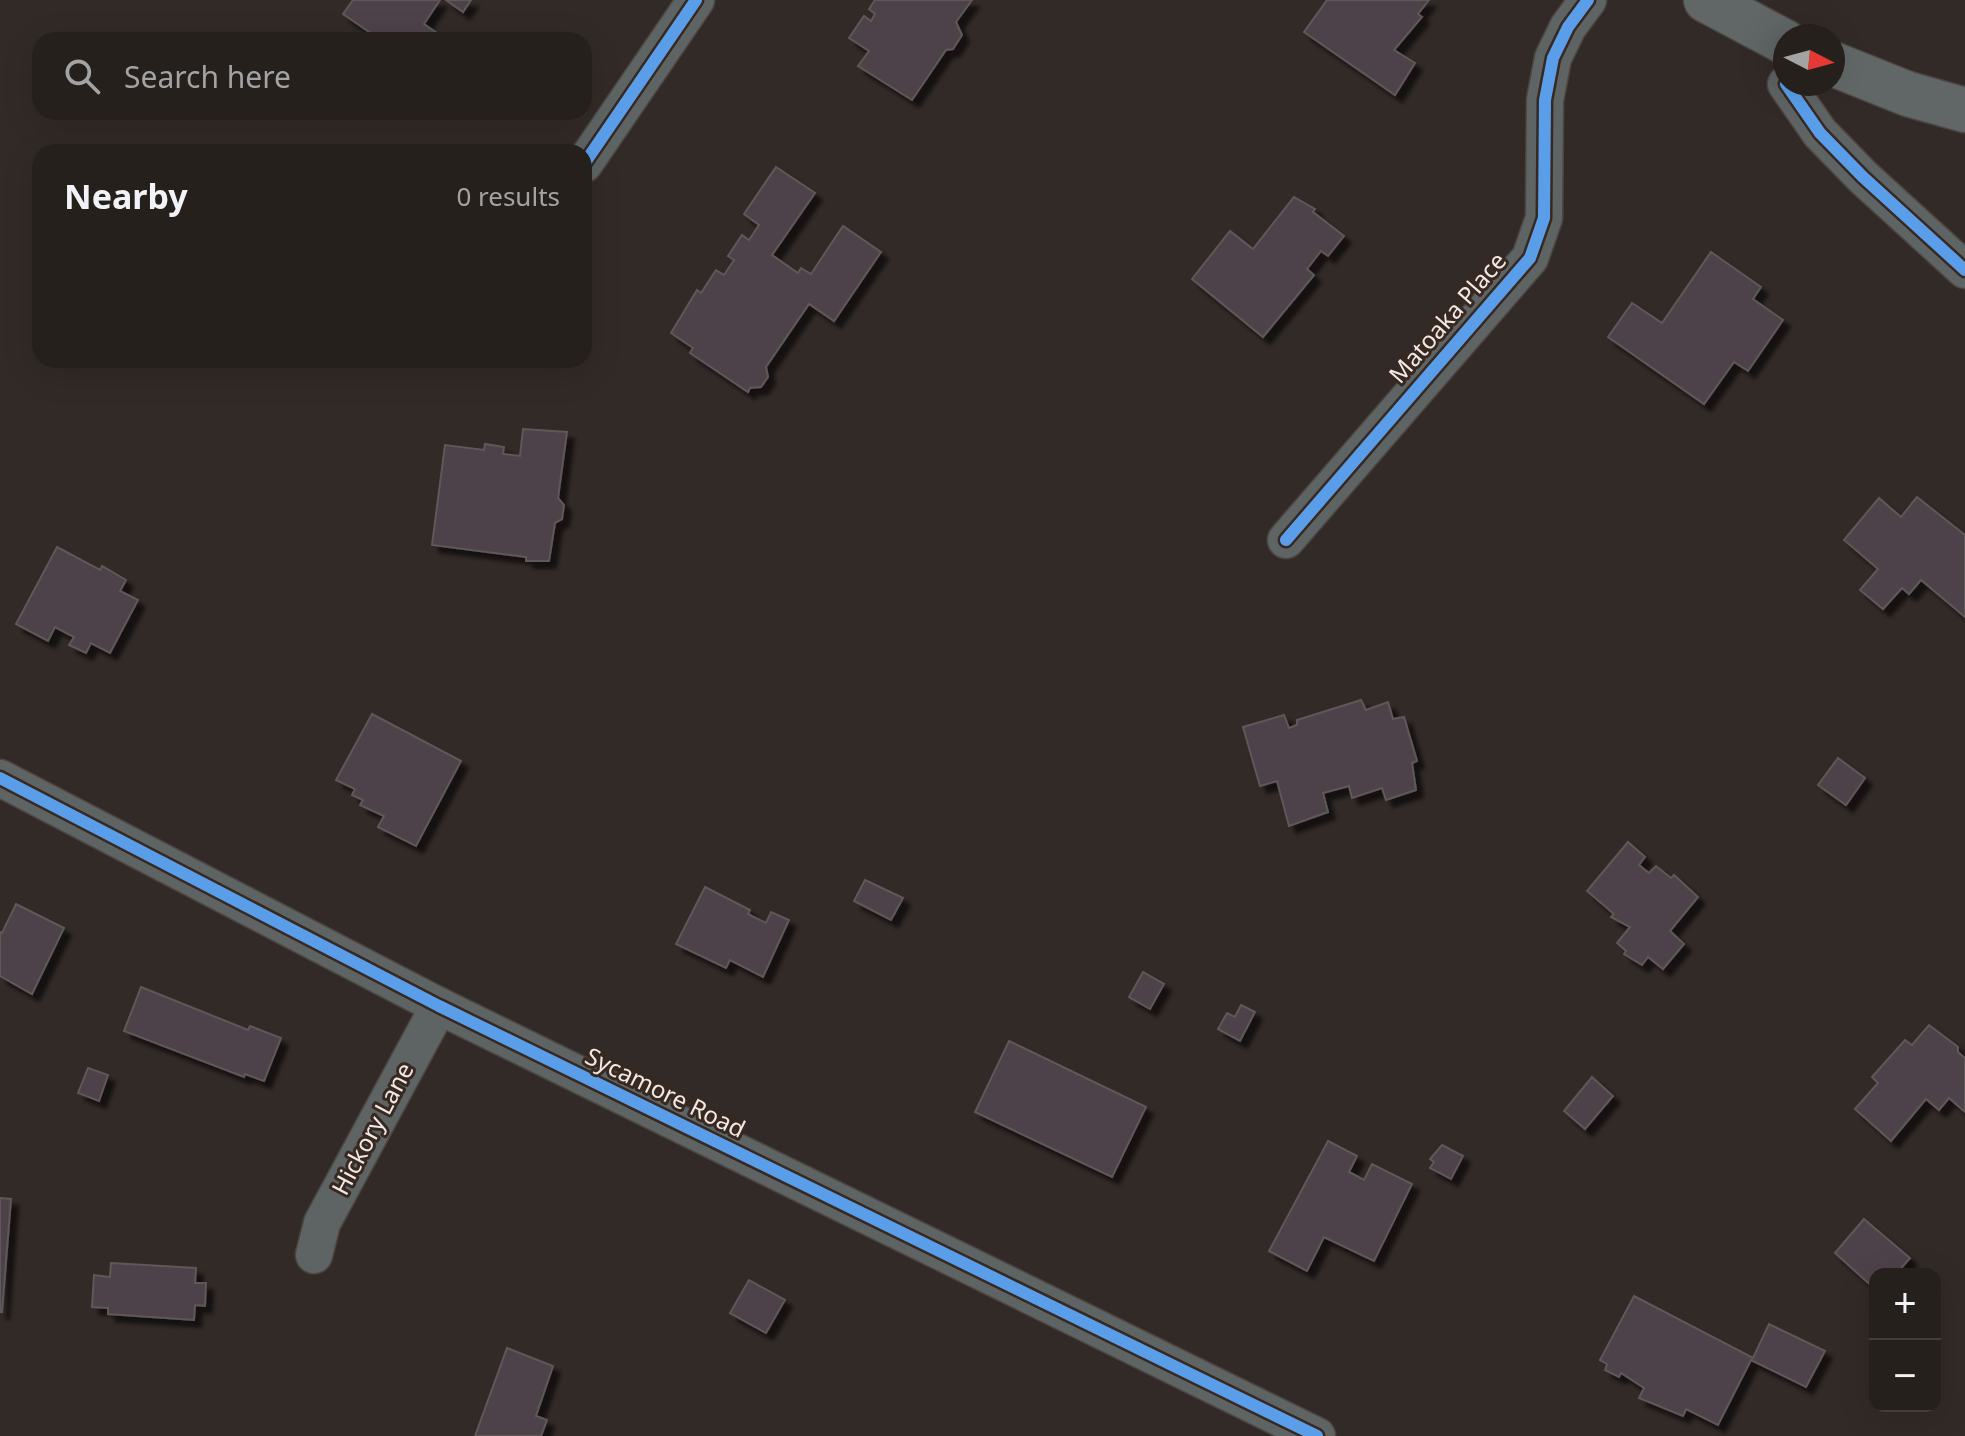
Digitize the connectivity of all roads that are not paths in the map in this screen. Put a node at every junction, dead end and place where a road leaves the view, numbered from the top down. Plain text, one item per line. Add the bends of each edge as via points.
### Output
1 (696, 0) edge
2 (1588, 0) edge
3 (1706, 0) edge
4 (1771, 36) edge
5 (1845, 69) edge
6 (1794, 96) edge
7 (1965, 110) edge
8 (592, 152) edge
9 (1965, 270) edge
10 (1286, 540) dead end
11 (0, 778) edge
12 (439, 1006) junction
13 (314, 1255) dead end
14 (1317, 1436) edge

1 - 8 street
2 - 10 street, Matoaka Place via 1553,58 1545,100 1544,218 1530,258
3 - 4 street
5 - 7 street
6 - 9 street via 1820,133 1863,177
11 - 12 street, Sycamore Road
12 - 13 street, Hickory Lane via 322,1223
12 - 14 street, Sycamore Road

